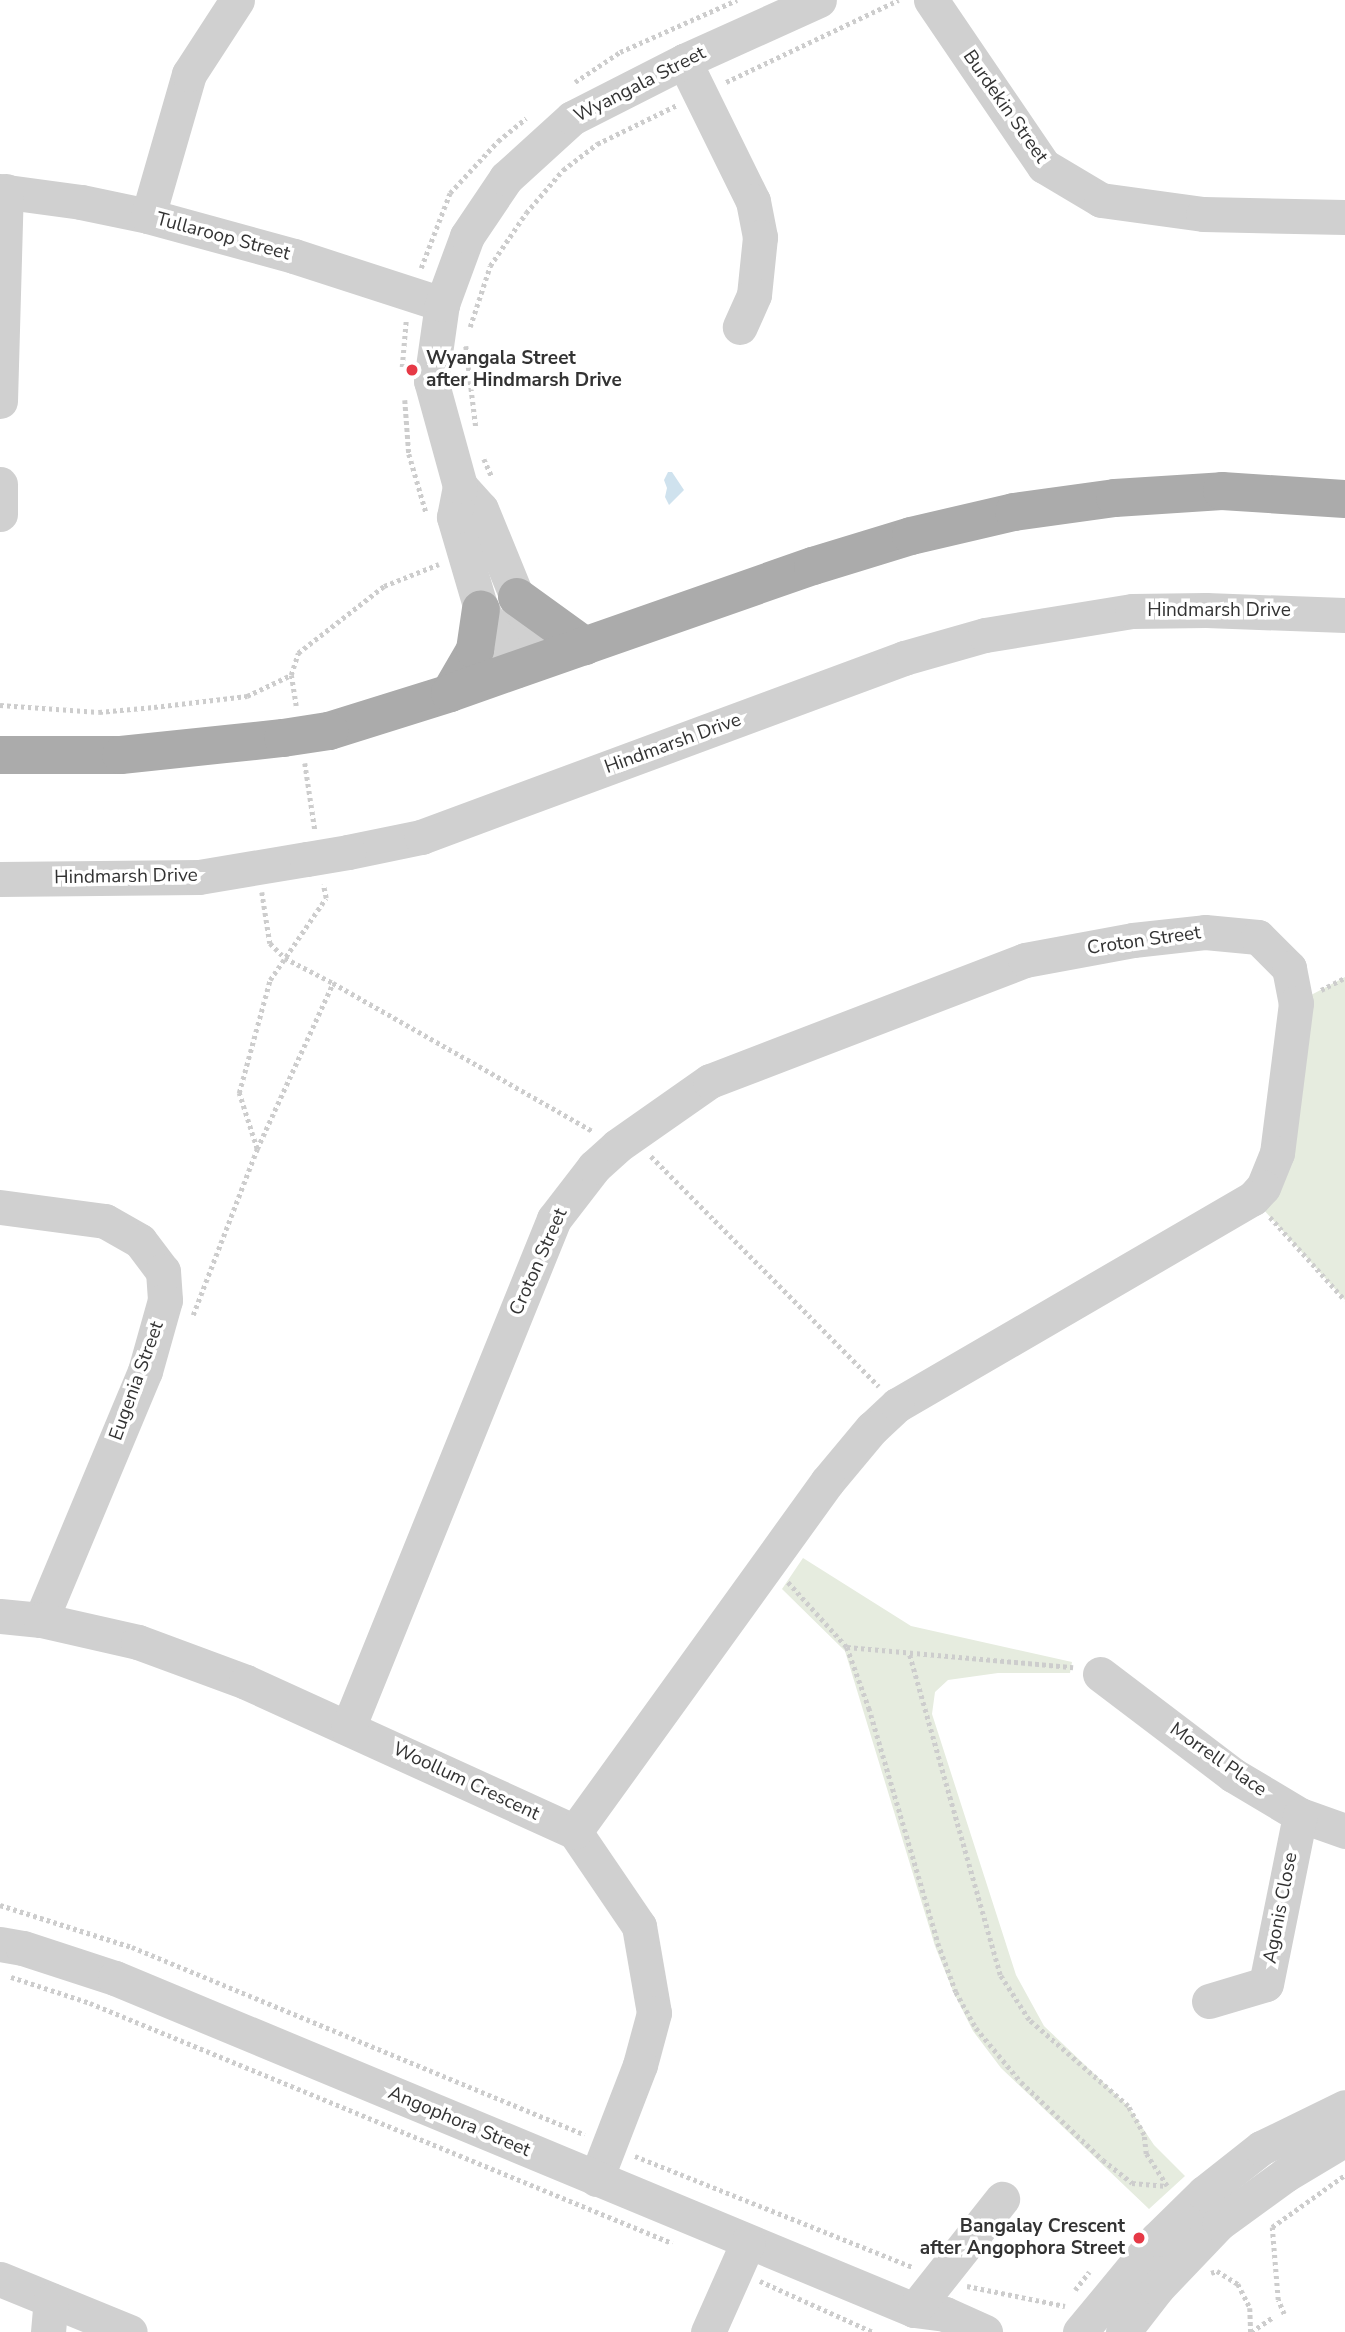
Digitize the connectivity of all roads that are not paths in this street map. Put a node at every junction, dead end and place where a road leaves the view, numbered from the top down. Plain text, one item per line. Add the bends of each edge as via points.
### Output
1 (237, 0) edge
2 (819, 0) edge
3 (931, 0) edge
4 (684, 61) junction
5 (3, 191) edge
6 (148, 216) junction
7 (1345, 217) edge
8 (442, 304) junction
9 (740, 327) dead end
10 (0, 401) edge
11 (0, 484) edge
12 (460, 486) junction
13 (1345, 499) edge
14 (0, 514) edge
15 (517, 597) junction
16 (481, 609) junction
17 (1345, 615) edge
18 (585, 646) junction
19 (517, 670) junction
20 (450, 693) junction
21 (0, 755) edge
22 (0, 879) edge
23 (0, 1207) edge
24 (0, 1616) edge
25 (41, 1619) junction
26 (1100, 1674) road end
27 (348, 1728) junction
28 (1300, 1815) junction
29 (1345, 1831) edge
30 (575, 1832) junction
31 (0, 1944) edge
32 (1209, 2001) dead end
33 (1345, 2108) edge
34 (1345, 2139) edge
35 (596, 2179) junction
36 (1002, 2199) dead end
37 (742, 2255) junction
38 (0, 2280) edge
39 (50, 2316) edge
40 (1072, 2319) edge
41 (923, 2321) edge
42 (130, 2332) edge
43 (708, 2332) edge
44 (985, 2332) edge
45 (1123, 2332) edge

1 - 6 street via 189,74
2 - 4 street, Wyangala Street
3 - 7 street, Burdekin Street via 1044,166 1101,200 1203,214
4 - 8 street, Wyangala Street via 572,118 506,178 467,236
4 - 9 street via 753,201 760,237 754,295
5 - 6 street, Tullaroop Street
5 - 10 street
6 - 8 street, Tullaroop Street via 294,256
8 - 12 street, Wyangala Street via 431,381
11 - 14 street
12 - 15 street, Wyangala Street via 481,509
12 - 16 street, Wyangala Street via 454,517
13 - 18 main road via 1222,491 1115,498 1014,512 825,562
15 - 18 main road
15 - 19 street, Wyangala Street via 527,646
16 - 19 street, Wyangala Street
16 - 20 main road via 475,650
17 - 22 street, Hindmarsh Drive via 1132,611 1040,624 904,658 421,837 199,877
18 - 19 main road
19 - 20 main road
20 - 21 main road via 303,735 121,755
23 - 25 street, Eugenia Street via 105,1221 140,1241 163,1271 165,1300 145,1371
24 - 25 street, Woollum Crescent
25 - 27 street, Woollum Crescent via 138,1642 246,1682
26 - 28 street, Morrell Place via 1233,1775
27 - 30 street, Woollum Crescent
27 - 30 street, Croton Street via 554,1219 594,1167 710,1080 1025,960 1205,932 1258,937 1289,968 1296,1003 1275,1163 1263,1187 1253,1198 897,1405 872,1428 827,1482
28 - 29 street, Morrell Place
28 - 32 street, Agonis Close via 1266,1984
30 - 35 street via 639,1926 654,2013 640,2065
31 - 35 street, Angophora Street via 115,1978
33 - 40 street via 1261,2148 1204,2193
34 - 45 street via 1219,2223 1157,2288
35 - 37 street, Angophora Street
36 - 41 street via 941,2277
37 - 41 street, Angophora Street
37 - 43 street
38 - 39 street
39 - 42 street
41 - 44 street, Angophora Street via 945,2314

